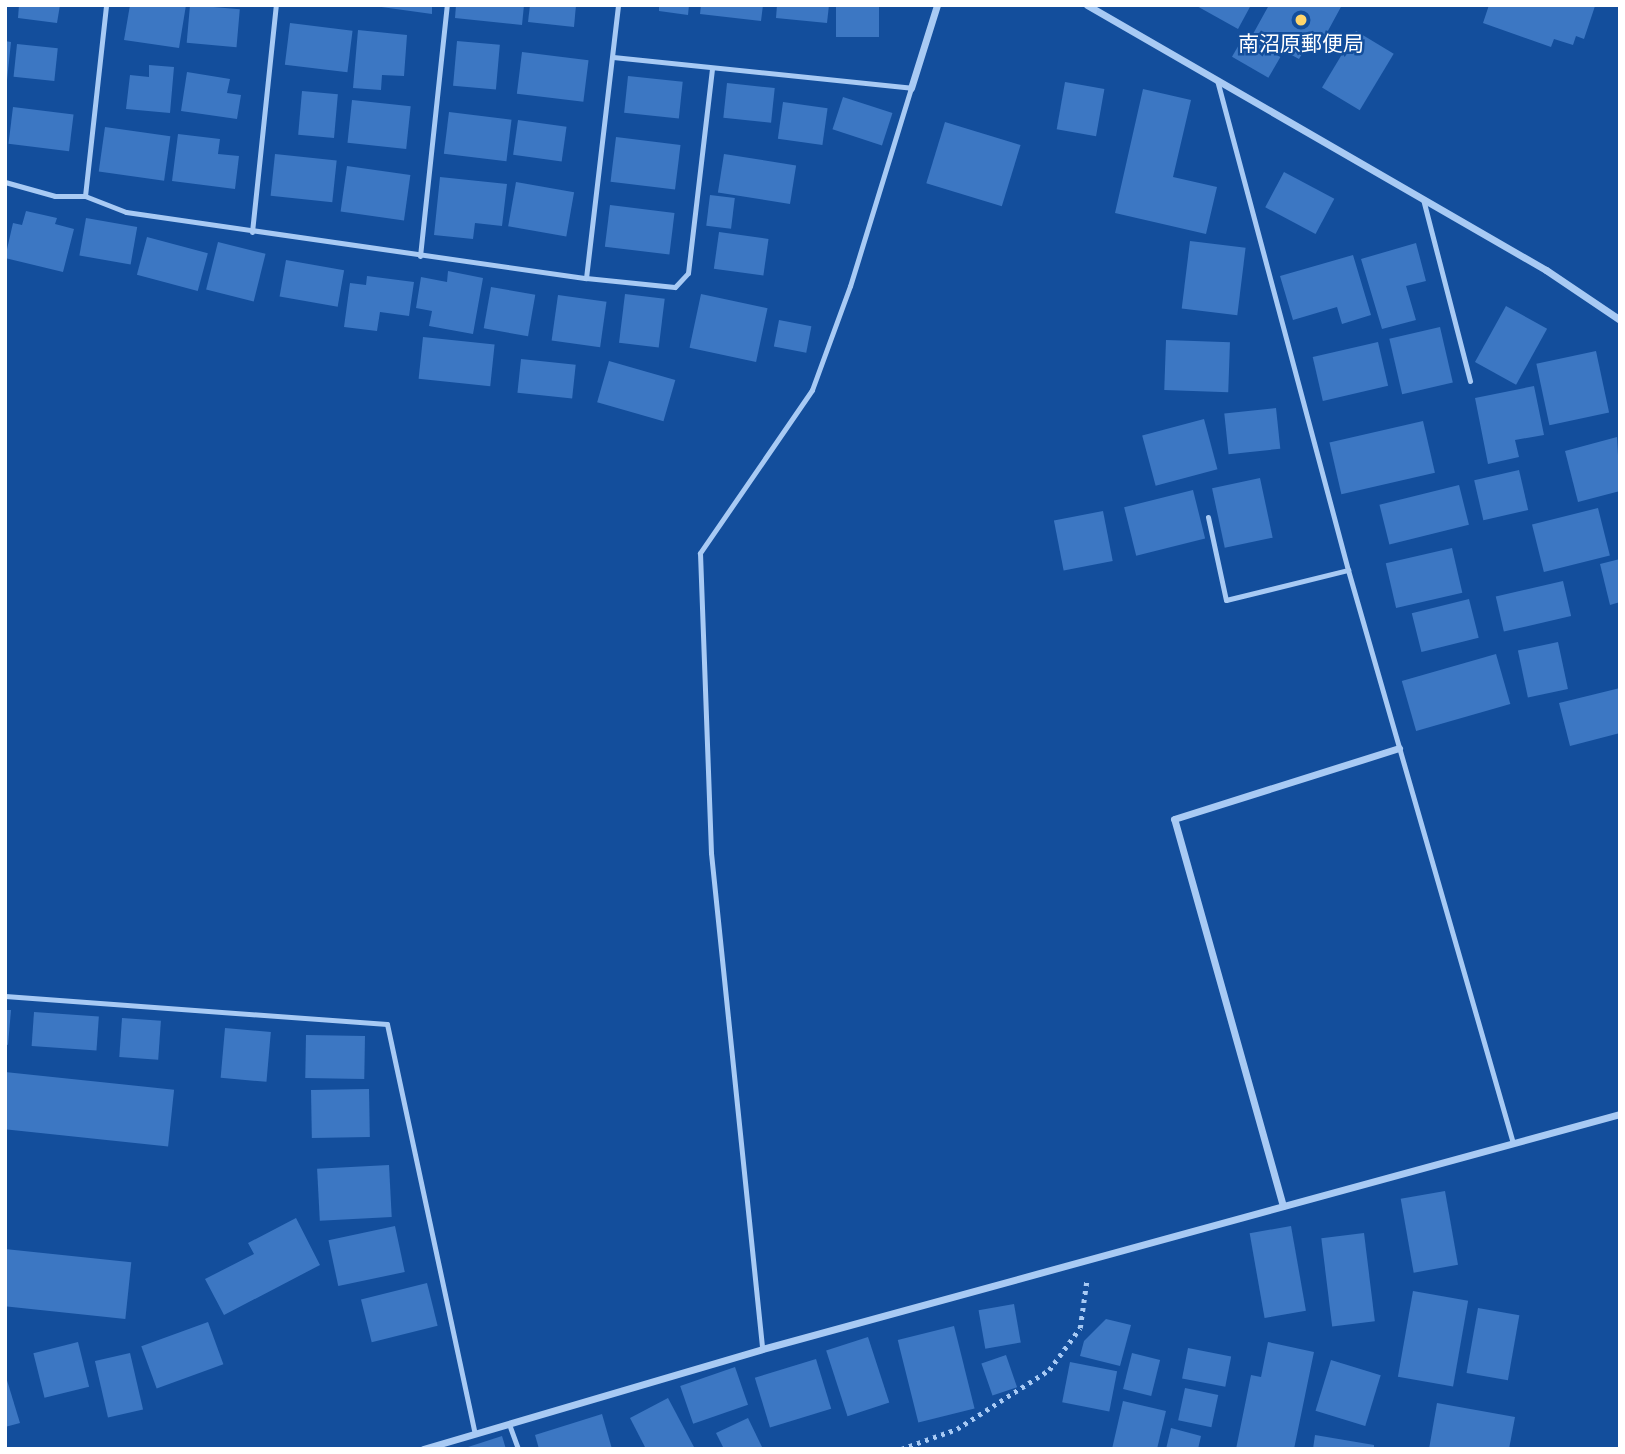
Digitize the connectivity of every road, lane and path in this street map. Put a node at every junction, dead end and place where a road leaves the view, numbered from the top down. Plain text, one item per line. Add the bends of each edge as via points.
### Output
1 (106, 5) edge
2 (276, 5) edge
3 (447, 5) edge
4 (618, 5) edge
5 (937, 5) edge
6 (1087, 5) edge
7 (613, 57) junction
8 (712, 69) junction
9 (1216, 77) junction
10 (911, 88) junction
11 (5, 182) edge
12 (85, 196) junction
13 (1423, 199) junction
14 (252, 232) junction
15 (420, 256) junction
16 (586, 278) junction
17 (1620, 320) edge
18 (1470, 381) dead end
19 (1208, 517) dead end
20 (1348, 570) junction
21 (1399, 748) junction
22 (5, 996) edge
23 (1620, 1114) edge
24 (1513, 1143) junction
25 (1283, 1206) junction
26 (1089, 1259) junction
27 (762, 1349) junction
28 (509, 1424) junction
29 (475, 1434) junction
30 (424, 1449) edge
31 (518, 1449) edge
32 (901, 1449) edge

1 - 12 lane
2 - 14 lane
3 - 15 lane
4 - 7 lane
5 - 10 street
6 - 9 street
7 - 8 lane
7 - 16 lane
8 - 10 lane
8 - 16 lane via 688,273 675,287
9 - 13 street
9 - 20 lane
10 - 27 lane via 850,286 812,390 700,553 711,853
11 - 12 lane via 55,196
12 - 14 lane via 127,212
13 - 17 street
13 - 18 lane
14 - 15 lane
15 - 16 lane
19 - 20 lane via 1226,600
20 - 21 lane
21 - 24 lane
21 - 25 street via 1174,819
22 - 29 lane via 387,1024
23 - 24 street
24 - 25 street
25 - 26 street
26 - 27 street
26 - 32 path via 1080,1328 1049,1370 957,1429
27 - 28 street
28 - 29 street
28 - 31 lane
29 - 30 street

